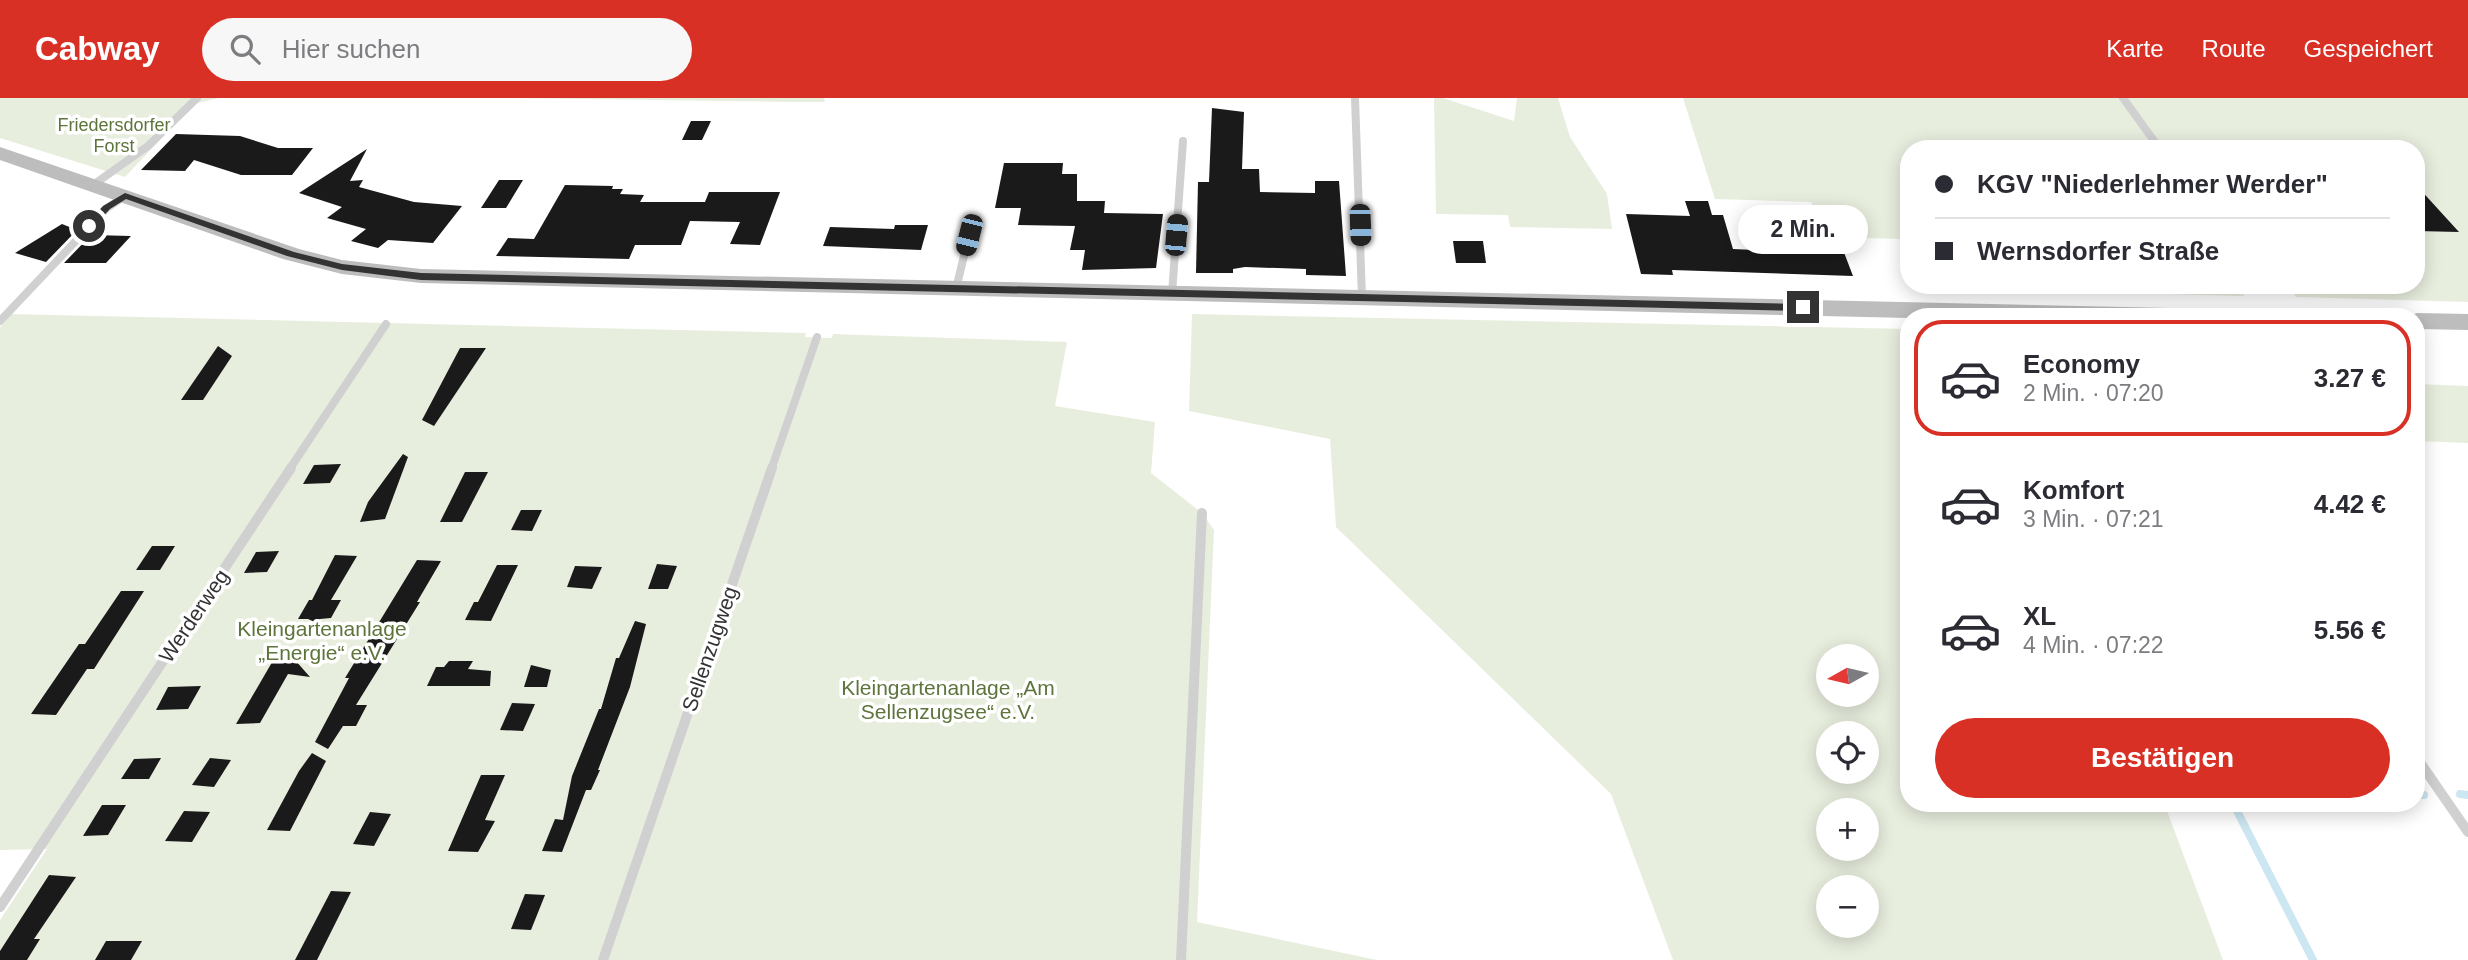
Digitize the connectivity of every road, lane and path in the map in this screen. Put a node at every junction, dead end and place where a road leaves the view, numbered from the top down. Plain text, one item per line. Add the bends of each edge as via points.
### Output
1 (197, 98) edge
2 (1355, 98) edge
3 (2123, 98) edge
4 (2153, 140) edge
5 (1183, 141) dead end
6 (0, 153) edge
7 (93, 185) junction
8 (125, 196) junction
9 (969, 235) dead end
10 (956, 289) junction
11 (1172, 294) junction
12 (1362, 298) junction
13 (1900, 310) edge
14 (0, 321) edge
15 (2425, 321) edge
16 (2468, 322) edge
17 (386, 324) dead end
18 (817, 337) dead end
19 (1202, 513) dead end
20 (2425, 770) edge
21 (2468, 832) edge
22 (0, 907) edge
23 (603, 960) edge
24 (1181, 960) edge

1 - 7 lane via 163,134
2 - 12 lane
3 - 4 lane
5 - 11 lane
6 - 7 main road
7 - 8 main road
8 - 10 main road via 291,254 383,273
8 - 14 lane via 107,208
9 - 10 lane
10 - 11 main road
11 - 12 main road
12 - 13 main road
15 - 16 main road
17 - 22 lane, Werderweg
18 - 23 lane, Sellenzugweg
19 - 24 lane
20 - 21 lane

